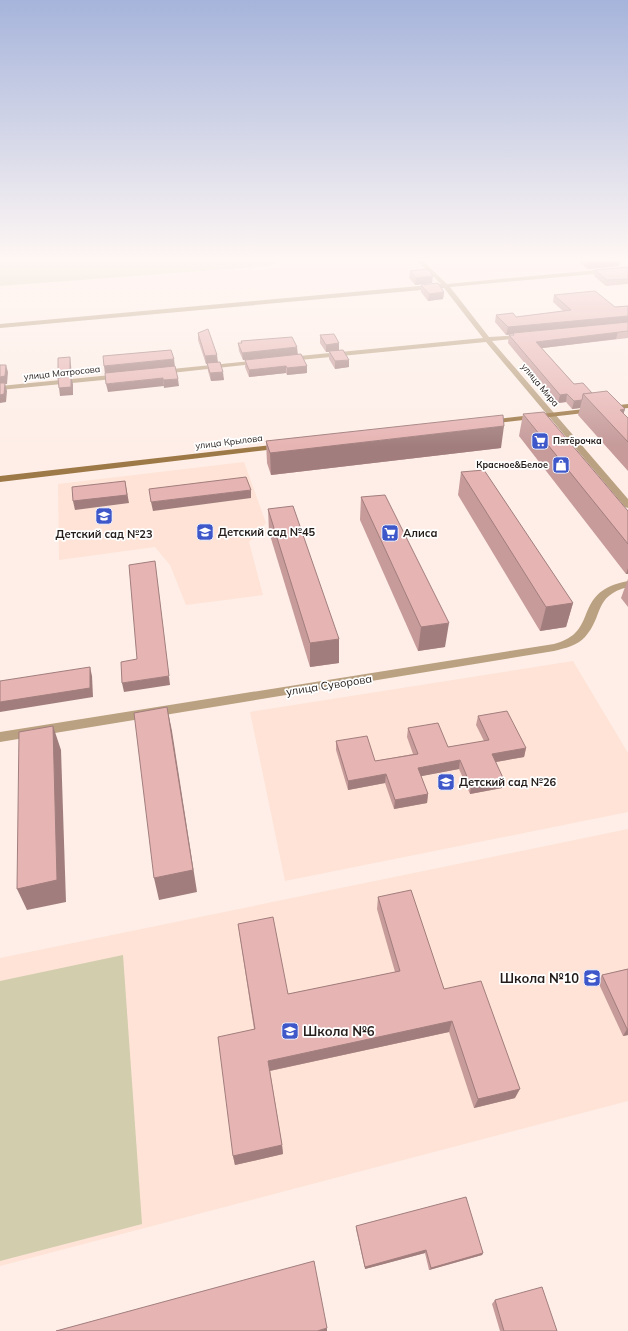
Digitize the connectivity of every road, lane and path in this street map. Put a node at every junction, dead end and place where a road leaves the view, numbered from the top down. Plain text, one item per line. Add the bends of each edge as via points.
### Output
1 (31, 323) edge
2 (475, 323) edge
3 (0, 326) edge
4 (527, 336) edge
5 (488, 340) junction
6 (283, 360) edge
7 (268, 362) edge
8 (157, 372) edge
9 (126, 376) edge
10 (0, 388) edge
11 (628, 406) edge
12 (551, 414) junction
13 (482, 422) edge
14 (287, 445) edge
15 (0, 479) edge
16 (628, 505) edge
17 (628, 584) edge
18 (0, 737) edge

1 - 3 street
2 - 5 street, улица Мира
4 - 5 street
5 - 6 street
5 - 12 street, улица Мира
7 - 8 street
9 - 10 street, улица Матросова
11 - 12 main road
12 - 13 main road
12 - 16 street, улица Мира
14 - 15 main road, улица Крылова
17 - 18 street, улица Суворова via 618,585 602,594 583,632 574,641 534,652

